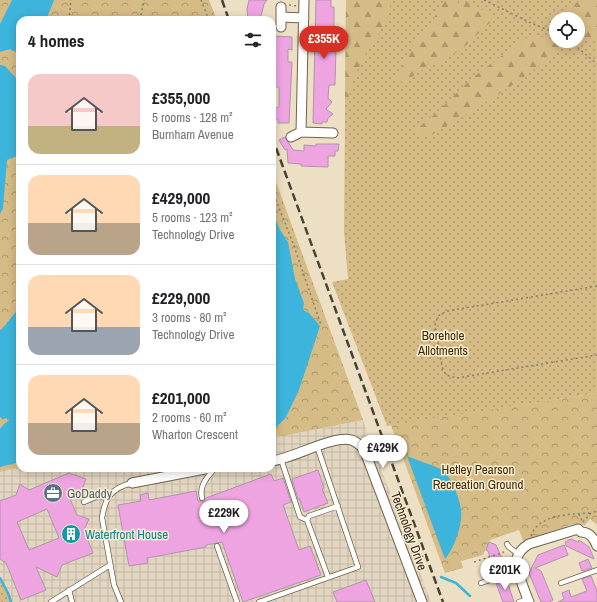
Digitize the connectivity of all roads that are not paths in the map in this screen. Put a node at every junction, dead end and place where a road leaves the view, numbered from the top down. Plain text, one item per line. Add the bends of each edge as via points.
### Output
1 (304, 3) edge
2 (281, 6) road end
3 (281, 17) junction
4 (304, 18) junction
5 (281, 27) dead end
6 (301, 132) junction
7 (333, 133) dead end
8 (291, 136) dead end
9 (317, 446) junction
10 (276, 460) edge
11 (189, 472) edge
12 (212, 472) edge
13 (132, 483) joint
14 (108, 498) junction
15 (202, 498) dead end
16 (84, 502) dead end
17 (338, 506) junction
18 (307, 520) junction
19 (507, 544) dead end
20 (217, 546) dead end
21 (597, 546) edge
22 (515, 552) junction
23 (110, 564) junction
24 (518, 570) junction
25 (597, 570) edge
26 (328, 577) junction
27 (481, 583) dead end
28 (561, 583) dead end
29 (69, 590) junction
30 (525, 601) edge
31 (50, 602) edge
32 (72, 602) edge
33 (121, 602) edge
34 (237, 602) edge
35 (259, 602) edge
36 (422, 602) edge

1 - 4 street
2 - 3 street
3 - 4 street
3 - 5 street
4 - 6 street
6 - 7 street
6 - 8 street
9 - 10 street, Technology Drive
9 - 17 lane
9 - 36 street, Technology Drive via 345,439 357,443 364,449
10 - 18 lane via 300,517
11 - 13 street
12 - 15 lane via 200,491
13 - 14 lane via 116,489
14 - 16 lane via 98,496
14 - 23 lane via 102,518
17 - 18 lane via 309,516
17 - 26 lane via 358,567
18 - 26 lane
19 - 22 lane
20 - 34 lane
21 - 22 street via 582,527 530,544
22 - 24 street
23 - 29 lane
23 - 33 lane
24 - 27 lane
24 - 30 street
25 - 28 lane
26 - 35 lane
29 - 31 lane
29 - 32 lane

